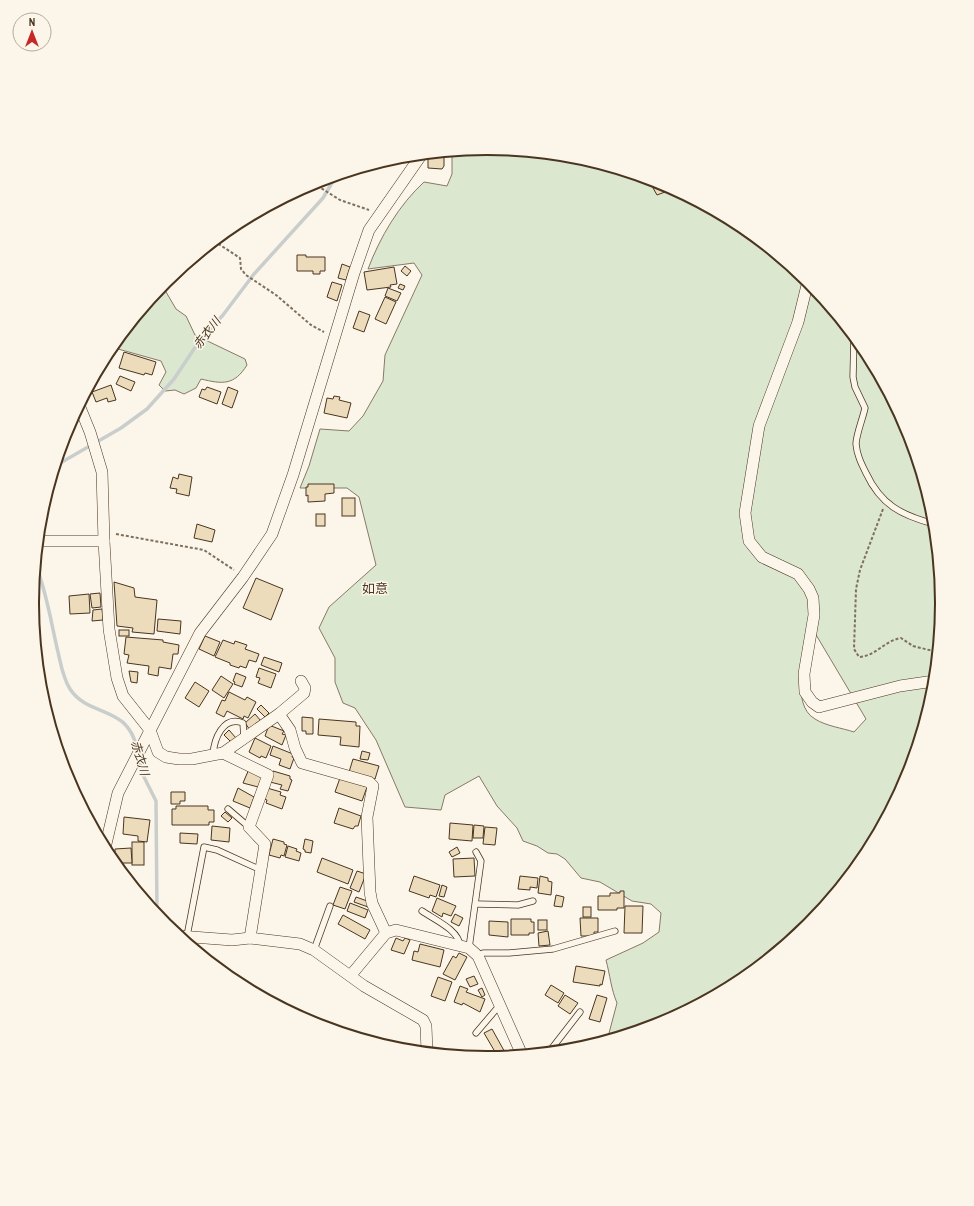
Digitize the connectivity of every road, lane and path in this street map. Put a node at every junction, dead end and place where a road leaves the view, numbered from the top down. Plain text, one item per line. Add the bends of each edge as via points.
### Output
1 (417, 161) edge
2 (321, 187) edge
3 (379, 216) junction
4 (219, 244) edge
5 (806, 288) edge
6 (335, 335) junction
7 (854, 347) edge
8 (82, 412) edge
9 (885, 502) junction
10 (927, 522) edge
11 (104, 528) junction
12 (44, 541) edge
13 (104, 541) junction
14 (243, 577) junction
15 (932, 651) edge
16 (301, 681) dead end
17 (927, 682) edge
18 (279, 714) junction
19 (150, 730) junction
20 (244, 739) junction
21 (218, 754) junction
22 (228, 809) dead end
23 (249, 827) junction
24 (107, 840) edge
25 (476, 852) dead end
26 (261, 870) junction
27 (533, 901) dead end
28 (476, 904) junction
29 (330, 906) dead end
30 (422, 911) dead end
31 (615, 932) dead end
32 (184, 933) edge
33 (386, 933) junction
34 (188, 936) edge
35 (250, 938) junction
36 (314, 950) junction
37 (469, 950) junction
38 (351, 975) junction
39 (499, 1006) junction
40 (580, 1012) dead end
41 (476, 1033) dead end
42 (554, 1045) edge
43 (427, 1047) edge
44 (520, 1050) edge

1 - 3 street
2 - 3 path via 340,200
3 - 6 street via 369,230
4 - 6 path via 240,258 241,269 246,275 276,296 298,316 319,330
5 - 17 street via 798,322 759,426 745,513 749,541 762,557 798,574 813,598 814,615 804,674 805,692 812,702 819,707 900,686
6 - 14 street via 293,475 272,534
7 - 9 lane via 855,388 865,408 856,442 858,457 871,483
8 - 11 street via 102,472
9 - 10 lane via 903,514
9 - 15 path via 860,570 856,589 854,649 859,657 868,656 892,640 901,638 913,646
11 - 13 street
11 - 14 path via 115,534 204,550
12 - 13 street
13 - 19 street via 109,629 117,678 127,702
14 - 19 street via 200,633
16 - 18 street via 305,688 304,693
18 - 20 street
18 - 33 street via 290,730 302,763 369,782 372,786 367,817 370,892 372,903
19 - 21 street via 158,752 166,757 192,759
19 - 24 street via 118,793
20 - 21 street
20 - 21 lane via 243,723 231,722 214,742
21 - 23 street via 268,775
22 - 23 lane
23 - 26 street via 265,844
25 - 28 lane via 481,861
26 - 32 lane via 217,850 204,847
26 - 35 street
27 - 28 lane via 518,905
28 - 37 lane
29 - 36 lane
30 - 37 lane via 454,931
31 - 37 lane via 553,949 509,953 482,953
33 - 37 street via 396,930
33 - 38 street
34 - 35 street via 232,940
35 - 36 street via 300,944
36 - 38 street
37 - 39 street
38 - 43 street via 364,986 423,1020 426,1026
39 - 41 lane
39 - 44 street
40 - 42 lane

